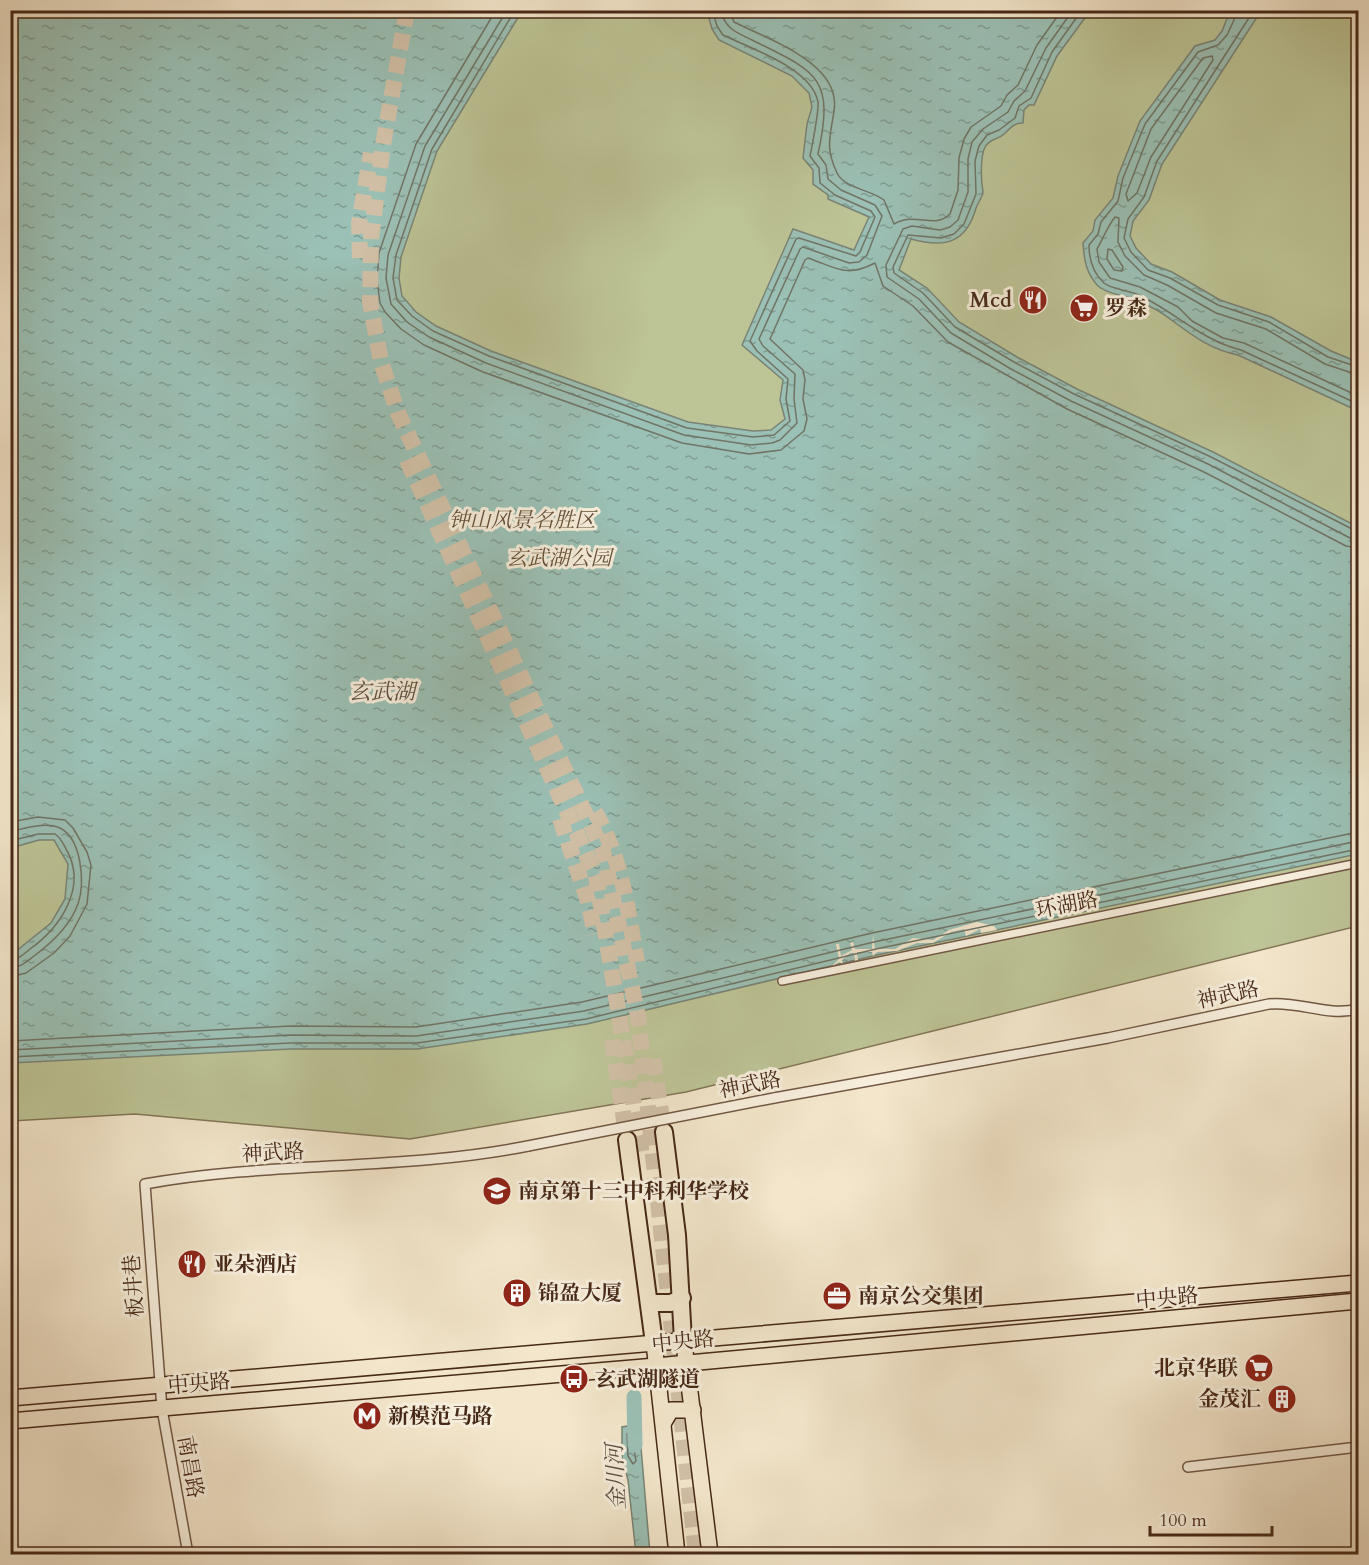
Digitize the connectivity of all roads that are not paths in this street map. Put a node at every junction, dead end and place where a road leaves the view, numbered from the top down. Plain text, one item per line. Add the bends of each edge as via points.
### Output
1 (1359, 863) edge
2 (782, 981) dead end
3 (1359, 1009) edge
4 (664, 1132) tunnel mouth
5 (627, 1140) tunnel mouth
6 (145, 1184) joint
7 (1359, 1283) edge
8 (682, 1298) junction
9 (1359, 1302) edge
10 (649, 1303) junction
11 (683, 1340) junction
12 (654, 1343) junction
13 (686, 1362) junction
14 (656, 1366) junction
15 (160, 1385) junction
16 (10, 1398) edge
17 (162, 1409) junction
18 (693, 1410) junction
19 (10, 1421) edge
20 (664, 1422) junction
21 (1359, 1447) edge
22 (1188, 1467) dead end
23 (188, 1554) edge
24 (677, 1554) edge
25 (710, 1554) edge

1 - 2 street, 环湖路
3 - 6 street, 神武路, bridge via 1331,1013 1292,1004 1269,1004 485,1155 188,1176
4 - 8 highway
5 - 10 highway
6 - 15 street, 板井巷
7 - 11 main road, 中央路
8 - 10 highway via 671,1303
8 - 11 highway
9 - 13 main road, 中央路
10 - 12 highway
11 - 12 main road, 中央路
11 - 13 main road
12 - 14 main road
12 - 15 main road, 中央路
13 - 14 main road, 中央路
13 - 18 main road
14 - 17 main road, 中央路
14 - 20 main road
15 - 16 main road, 中央路
15 - 17 street, 南昌路
17 - 19 main road, 中央路
17 - 23 street, 南昌路
18 - 20 main road via 671,1410
18 - 25 main road
20 - 24 main road
21 - 22 street

